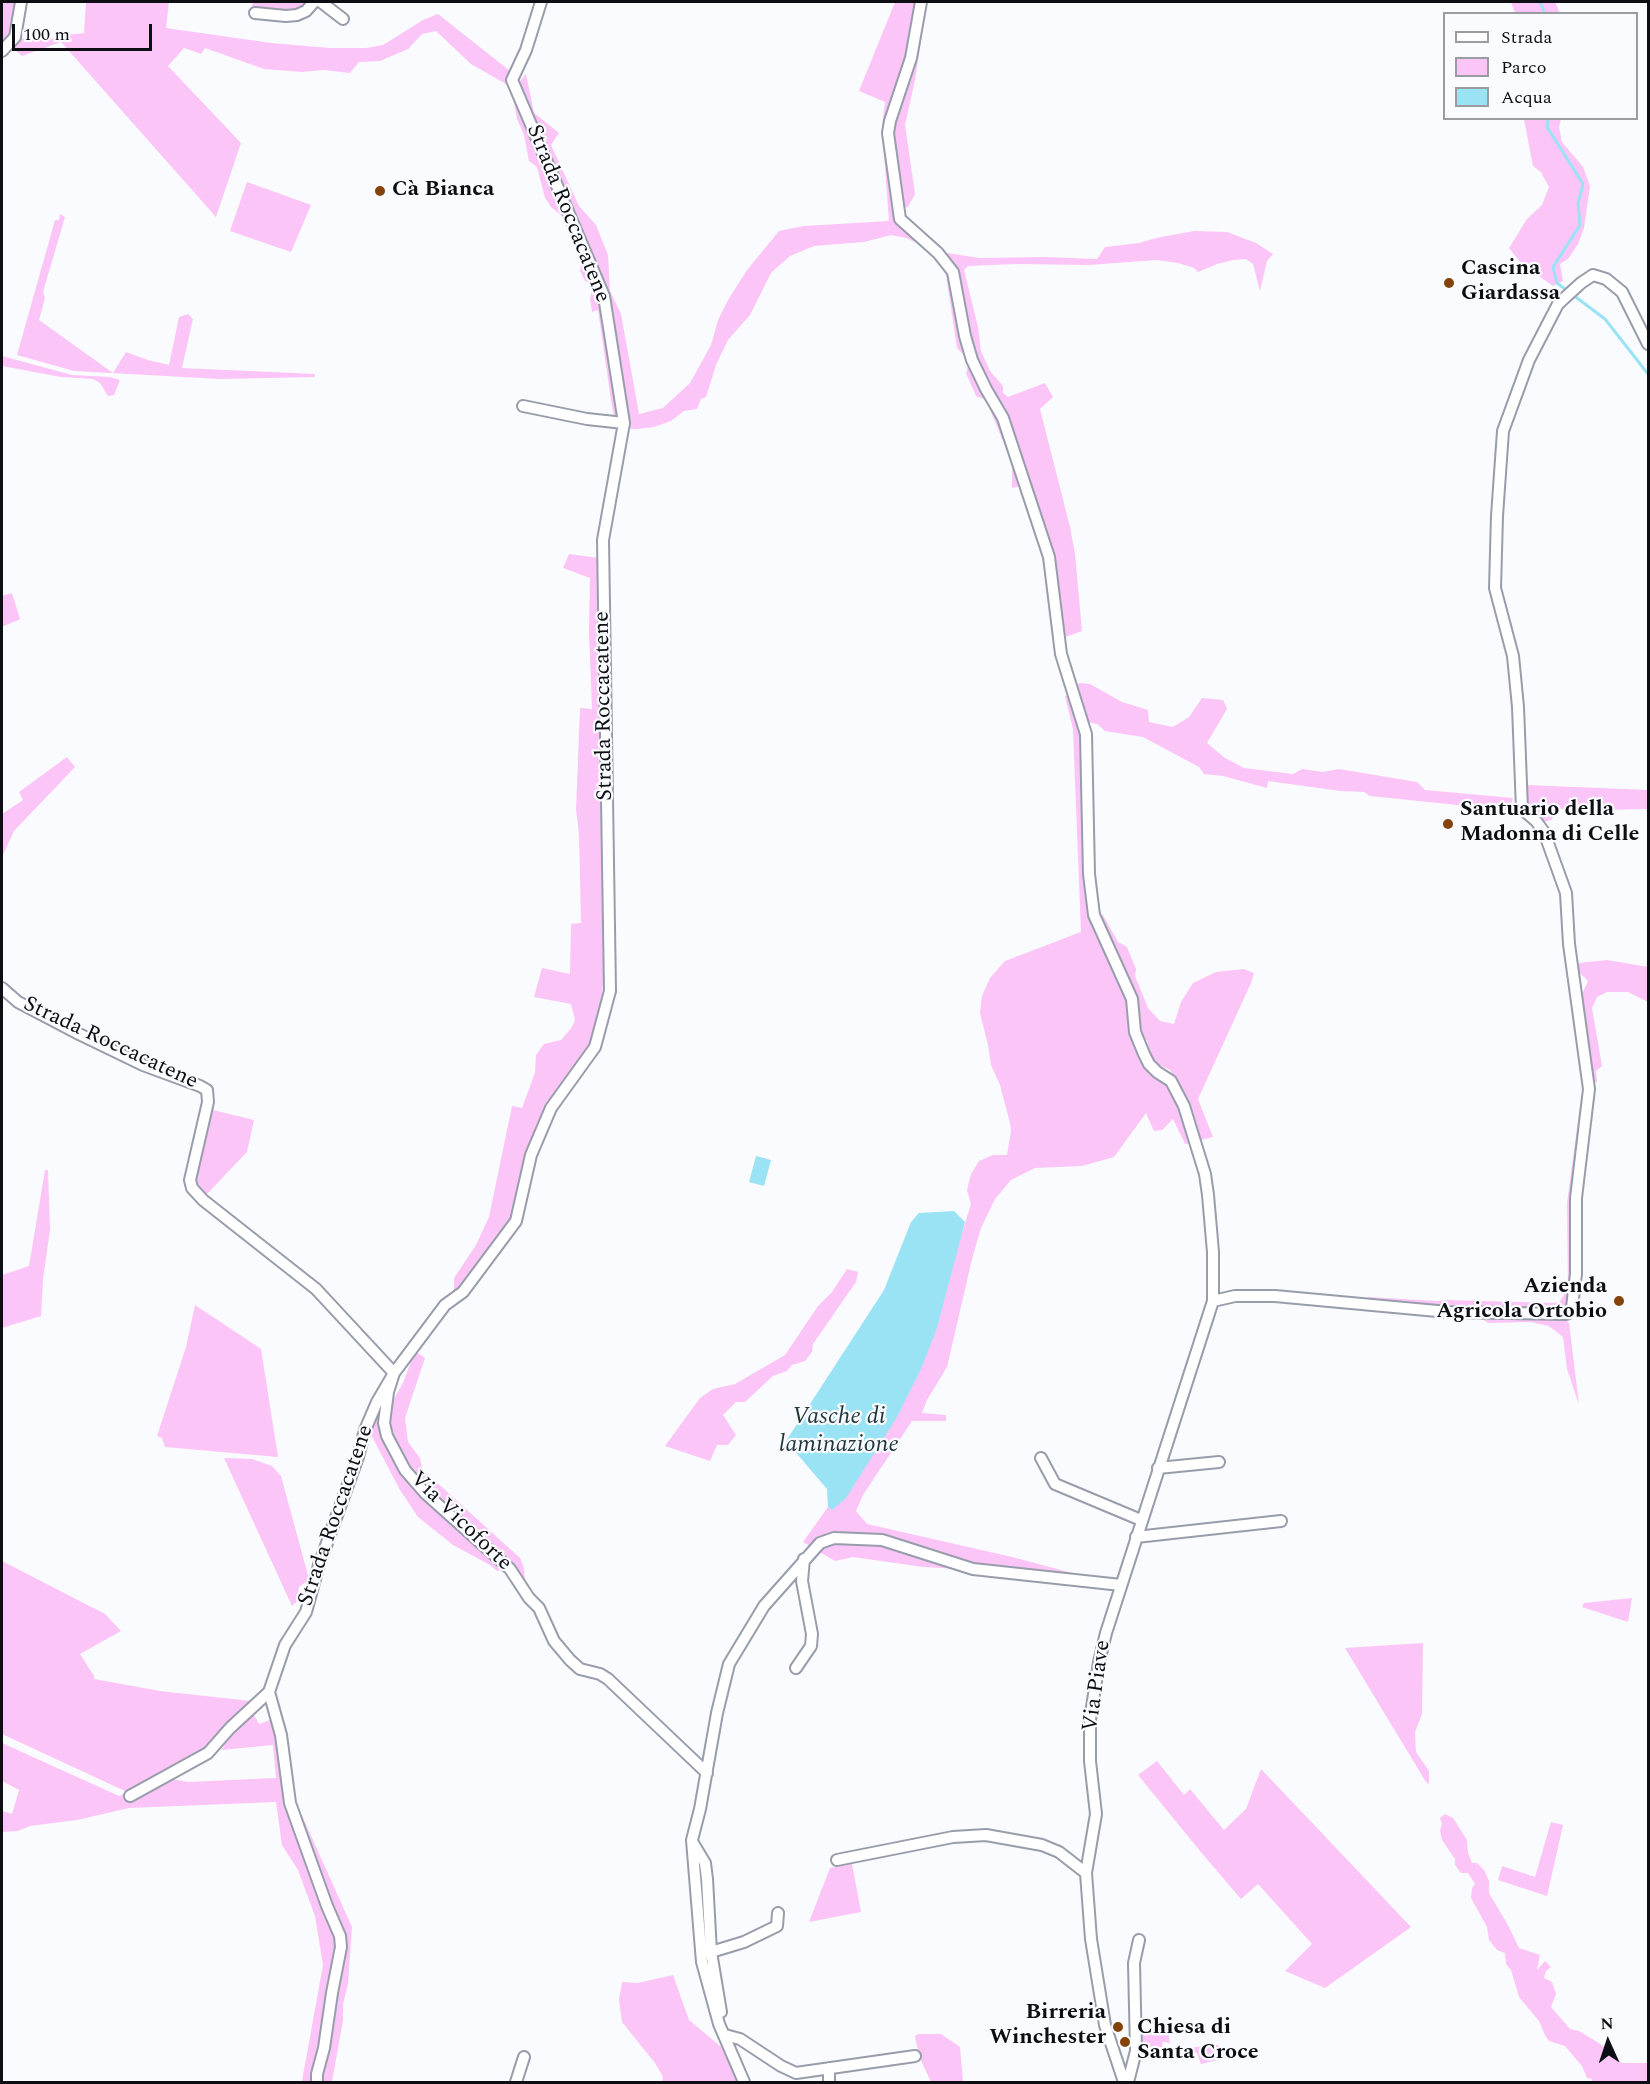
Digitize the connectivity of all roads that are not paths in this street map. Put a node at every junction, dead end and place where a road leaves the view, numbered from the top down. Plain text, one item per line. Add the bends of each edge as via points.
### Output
1 (21, 2) edge
2 (314, 2) edge
3 (321, 2) edge
4 (541, 2) edge
5 (921, 2) edge
6 (255, 13) dead end
7 (343, 19) dead end
8 (2, 51) edge
9 (1648, 344) edge
10 (524, 406) dead end
11 (624, 423) junction
12 (2, 988) edge
13 (1213, 1301) junction
14 (394, 1373) junction
15 (1041, 1458) dead end
16 (1219, 1462) dead end
17 (1158, 1468) junction
18 (1141, 1520) junction
19 (1281, 1521) dead end
20 (1136, 1537) junction
21 (804, 1559) junction
22 (1121, 1585) junction
23 (796, 1668) dead end
24 (269, 1692) junction
25 (707, 1773) junction
26 (130, 1796) dead end
27 (692, 1840) junction
28 (837, 1860) dead end
29 (1086, 1873) junction
30 (778, 1913) dead end
31 (1139, 1940) dead end
32 (711, 1952) junction
33 (719, 2024) junction
34 (725, 2036) junction
35 (915, 2056) dead end
36 (524, 2057) dead end
37 (829, 2068) junction
38 (799, 2078) edge
39 (318, 2082) edge
40 (516, 2082) edge
41 (744, 2082) edge
42 (829, 2082) edge
43 (1126, 2082) edge

1 - 8 street via 15,37
2 - 6 street via 297,15
3 - 7 street
4 - 11 street, Strada Roccacatene via 512,80 604,296
5 - 13 street, Via Piave via 911,58 888,133 900,219 954,272 972,360 1003,418 1049,557 1060,654 1086,734 1089,874 1094,915 1132,999 1135,1032 1144,1054 1156,1072 1171,1081 1184,1106 1205,1173
9 - 13 street via 1622,292 1606,279 1593,275 1558,304 1529,360 1503,430 1495,588 1513,656 1522,809 1544,832 1566,893 1589,1089 1576,1198 1572,1307 1567,1314 1448,1312 1275,1296 1235,1296
10 - 11 street
11 - 14 street, Strada Roccacatene via 603,540 609,991 595,1047 550,1108 531,1155 516,1221 463,1292 445,1305
12 - 14 street, Strada Roccacatene via 18,1002 106,1047 207,1090 208,1101 190,1180 192,1188 316,1290
13 - 17 street, Via Piave
14 - 24 street, Strada Roccacatene via 365,1430 306,1612 285,1645
14 - 25 street, Via Vicoforte via 384,1423 405,1470 425,1493 510,1569 570,1660 608,1679
15 - 18 street via 1055,1484
16 - 17 street
17 - 18 street, Via Piave
18 - 20 street, Via Piave
19 - 20 street
20 - 22 street, Via Piave
21 - 22 street via 820,1543 834,1538 882,1540 973,1569
21 - 23 street via 802,1581 812,1634 811,1646
21 - 25 street via 764,1606 729,1664
22 - 29 street, Via Piave via 1099,1662 1090,1720 1096,1814
24 - 26 street, Strada Roccacatene via 208,1753
24 - 39 street via 281,1735 290,1803 340,1936
25 - 27 street
27 - 32 street via 705,1863
27 - 33 street via 702,1962
28 - 29 street via 953,1837 986,1835 1050,1848
29 - 43 street, Via Piave via 1091,1939 1105,2025
30 - 32 street via 777,1926
31 - 43 street via 1134,1964 1136,2051
32 - 33 street via 720,1997
33 - 34 street
34 - 38 street via 740,2038
34 - 41 street
35 - 37 street
36 - 40 street
37 - 38 street
37 - 42 street

